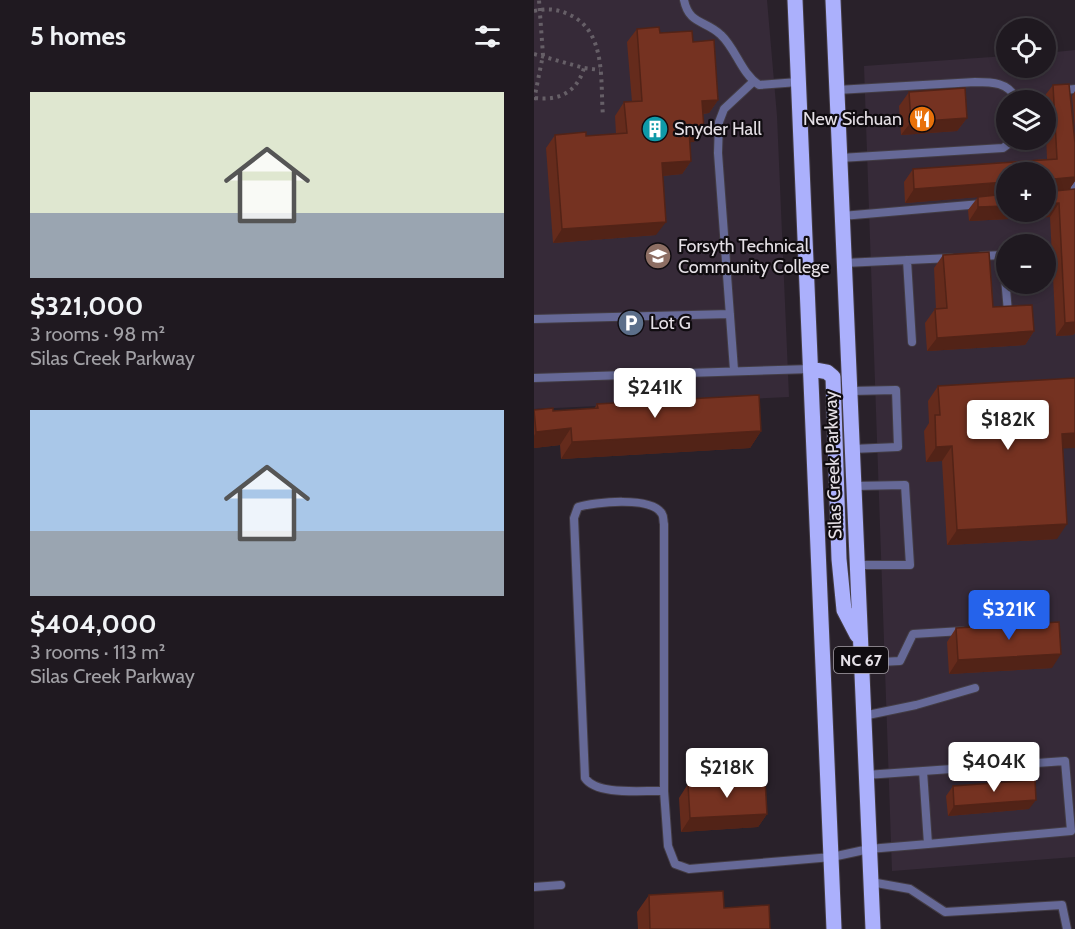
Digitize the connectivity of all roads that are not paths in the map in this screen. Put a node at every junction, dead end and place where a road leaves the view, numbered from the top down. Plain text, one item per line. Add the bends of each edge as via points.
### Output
1 (684, 0) edge
2 (795, 0) edge
3 (833, 0) edge
4 (754, 81) junction
5 (798, 82) junction
6 (1075, 89) edge
7 (837, 90) junction
8 (1008, 90) edge
9 (1066, 101) edge
10 (996, 148) edge
11 (840, 158) junction
12 (1071, 161) edge
13 (1075, 189) edge
14 (1075, 195) edge
15 (1065, 196) edge
16 (995, 202) edge
17 (842, 216) junction
18 (971, 256) edge
19 (960, 257) edge
20 (907, 260) junction
21 (844, 264) junction
22 (1008, 312) edge
23 (729, 314) junction
24 (534, 319) edge
25 (912, 342) dead end
26 (811, 369) junction
27 (734, 370) junction
28 (534, 378) edge
29 (849, 391) junction
30 (852, 449) junction
31 (854, 486) junction
32 (857, 565) junction
33 (968, 631) edge
34 (860, 641) junction
35 (861, 663) junction
36 (975, 688) dead end
37 (863, 716) junction
38 (923, 771) junction
39 (866, 775) junction
40 (664, 791) junction
41 (928, 844) junction
42 (869, 849) junction
43 (832, 857) junction
44 (871, 882) junction
45 (561, 885) dead end
46 (534, 887) edge
47 (834, 929) edge
48 (873, 929) edge
49 (1067, 929) edge

1 - 4 lane via 686,10 696,21 719,33 732,46
2 - 5 main road, Silas Creek Parkway / NC 67
3 - 7 main road, Silas Creek Parkway / NC 67
4 - 5 lane via 759,85
4 - 23 lane via 724,109 719,122
5 - 26 main road, Silas Creek Parkway / NC 67
6 - 9 lane via 1065,90
7 - 8 lane via 998,82
7 - 11 main road, Silas Creek Parkway / NC 67
10 - 11 lane
11 - 17 main road, Silas Creek Parkway / NC 67
12 - 13 lane
14 - 15 lane
16 - 17 lane
17 - 21 main road, Silas Creek Parkway / NC 67
18 - 22 lane via 1003,255
19 - 20 lane
20 - 21 lane
20 - 25 lane
21 - 29 main road, Silas Creek Parkway / NC 67
23 - 24 lane
23 - 27 lane
26 - 27 lane
26 - 34 main road via 833,377 844,610
26 - 43 main road, Silas Creek Parkway / NC 67
27 - 28 lane
29 - 30 main road, Silas Creek Parkway / NC 67
29 - 30 lane via 896,390 898,447
30 - 31 main road, Silas Creek Parkway / NC 67
31 - 32 main road, Silas Creek Parkway / NC 67
31 - 32 lane via 905,485 910,565
32 - 34 main road, Silas Creek Parkway / NC 67
33 - 35 lane via 913,634 900,661
34 - 35 main road, Silas Creek Parkway / NC 67
35 - 37 main road, Silas Creek Parkway / NC 67
36 - 37 lane
37 - 39 main road, Silas Creek Parkway / NC 67
38 - 39 lane
38 - 41 lane
38 - 41 lane via 1065,761 1071,831
39 - 42 main road, Silas Creek Parkway / NC 67
40 - 40 lane via 662,514 645,503 578,507 574,518 585,778 599,789
40 - 43 lane via 668,846 675,864 688,869
41 - 42 lane
42 - 43 lane
42 - 44 main road, Silas Creek Parkway / NC 67
43 - 47 main road, Silas Creek Parkway / NC 67
44 - 48 main road, Silas Creek Parkway / NC 67
44 - 49 lane via 910,889 945,912 1062,905
45 - 46 lane

